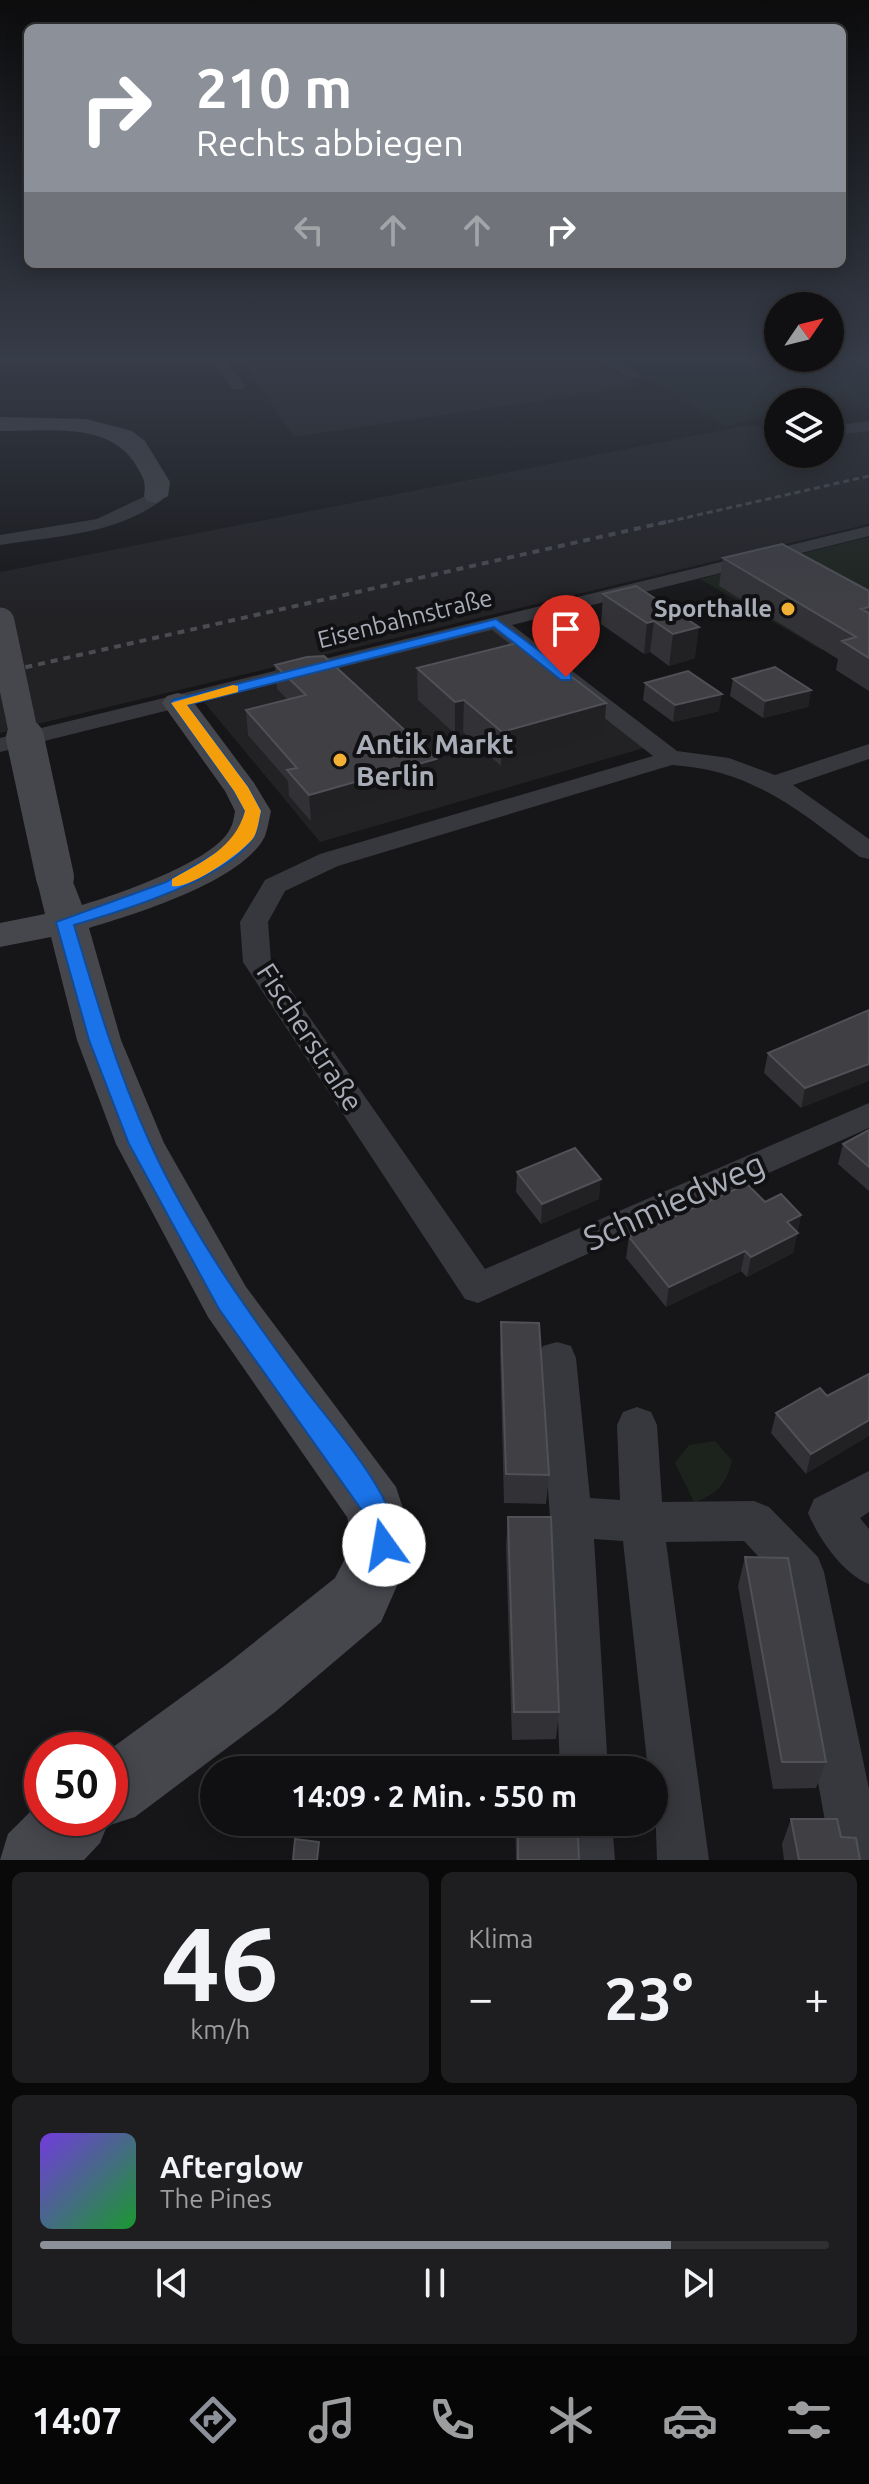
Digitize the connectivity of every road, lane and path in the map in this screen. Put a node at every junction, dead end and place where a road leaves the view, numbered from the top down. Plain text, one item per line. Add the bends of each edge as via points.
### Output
1 (133, 444) edge
2 (156, 496) joint
3 (869, 531) edge
4 (0, 540) edge
5 (0, 622) edge
6 (496, 623) junction
7 (178, 703) junction
8 (0, 745) edge
9 (869, 751) edge
10 (671, 758) junction
11 (776, 783) junction
12 (869, 851) edge
13 (65, 922) junction
14 (0, 935) edge
15 (869, 1115) edge
16 (478, 1288) joint
17 (557, 1358) dead end
18 (637, 1425) dead end
19 (869, 1490) edge
20 (571, 1517) junction
21 (642, 1522) junction
22 (869, 1563) edge
23 (583, 1756) edge
24 (128, 1779) edge
25 (57, 1836) edge
26 (588, 1836) edge
27 (859, 1836) edge
28 (34, 1860) edge
29 (589, 1860) edge
30 (683, 1860) edge

1 - 2 main road via 158,482
2 - 4 street via 107,521
3 - 6 street, Eisenbahnstraße
5 - 13 main road, bridge
6 - 7 street, Eisenbahnstraße
6 - 10 street
7 - 8 street, Eisenbahnstraße
7 - 13 main road via 253,811 247,835 225,855 172,886
9 - 11 street
10 - 11 street, Fischerstraße via 735,764
10 - 16 street, Fischerstraße via 329,860 275,886 254,922 257,962
11 - 12 street, Fischerstraße
13 - 14 main road
13 - 24 main road via 99,1040 140,1144 227,1302 375,1507 384,1545 358,1600
15 - 16 street, Schmiedweg
17 - 20 street
18 - 21 street
19 - 22 street via 829,1513
20 - 21 street
20 - 23 street
21 - 27 street via 754,1521 802,1572
21 - 30 street
25 - 28 main road
26 - 29 street

